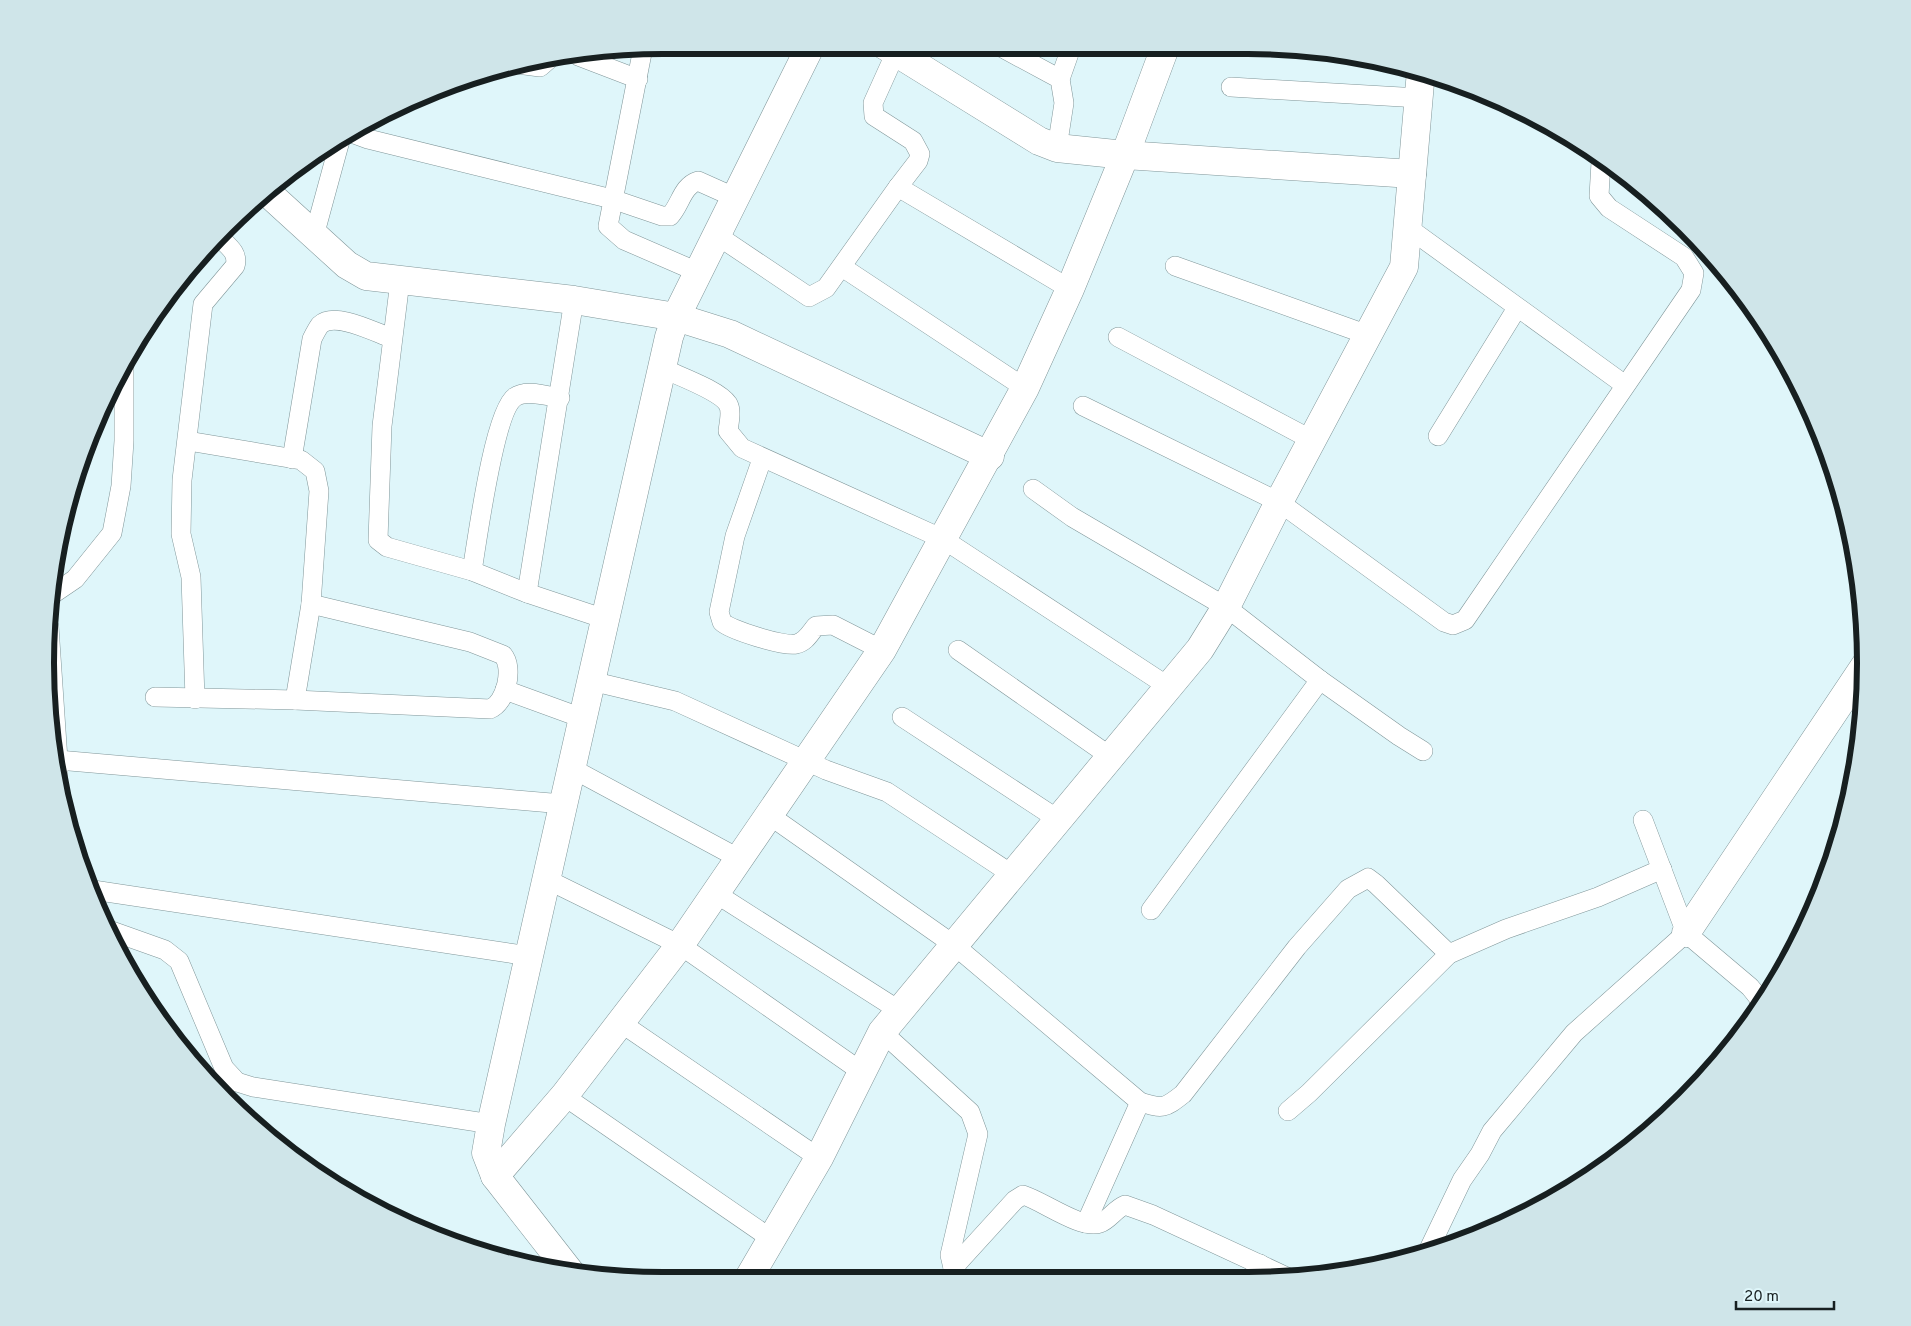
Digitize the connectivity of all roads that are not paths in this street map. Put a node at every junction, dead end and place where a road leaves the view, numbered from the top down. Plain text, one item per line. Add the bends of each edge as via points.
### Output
1 (807, 54) edge
2 (888, 54) edge
3 (898, 54) edge
4 (1014, 54) edge
5 (1069, 54) edge
6 (1163, 54) edge
7 (642, 55) edge
8 (585, 59) edge
9 (638, 79) junction
10 (1060, 79) junction
11 (1420, 84) edge
12 (1231, 87) dead end
13 (358, 135) edge
14 (338, 148) edge
15 (1057, 148) junction
16 (1125, 155) junction
17 (1601, 167) edge
18 (1412, 174) junction
19 (898, 187) junction
20 (272, 196) edge
21 (736, 198) junction
22 (612, 199) junction
23 (1407, 228) junction
24 (314, 236) junction
25 (718, 236) junction
26 (223, 241) edge
27 (1175, 266) dead end
28 (842, 268) junction
29 (700, 273) junction
30 (400, 281) junction
31 (1070, 289) junction
32 (574, 300) junction
33 (1517, 308) junction
34 (676, 318) junction
35 (1368, 335) junction
36 (1118, 337) dead end
37 (391, 338) junction
38 (662, 368) junction
39 (124, 380) edge
40 (1625, 386) junction
41 (1025, 388) junction
42 (560, 398) junction
43 (1083, 406) dead end
44 (1438, 436) dead end
45 (1312, 440) junction
46 (188, 441) junction
47 (990, 456) junction
48 (292, 459) junction
49 (762, 459) junction
50 (1033, 489) dead end
51 (1279, 502) junction
52 (943, 540) junction
53 (472, 571) junction
54 (58, 590) edge
55 (527, 593) junction
56 (311, 604) junction
57 (1226, 607) junction
58 (605, 619) junction
59 (882, 650) junction
60 (958, 650) dead end
61 (1857, 678) edge
62 (1320, 680) junction
63 (591, 681) junction
64 (1169, 687) junction
65 (505, 690) junction
66 (155, 697) dead end
67 (195, 698) junction
68 (295, 700) junction
69 (902, 717) dead end
70 (582, 718) junction
71 (1423, 750) dead end
72 (1111, 758) junction
73 (62, 760) edge
74 (807, 760) junction
75 (571, 768) junction
76 (563, 804) junction
77 (769, 815) junction
78 (1059, 820) junction
79 (1643, 820) dead end
80 (740, 859) junction
81 (1662, 869) junction
82 (1013, 875) junction
83 (546, 878) junction
84 (98, 891) edge
85 (716, 893) junction
86 (1151, 910) dead end
87 (1686, 933) junction
88 (118, 934) edge
89 (954, 945) junction
90 (680, 946) junction
91 (1449, 954) junction
92 (529, 956) junction
93 (1758, 997) edge
94 (900, 1010) junction
95 (621, 1022) junction
96 (882, 1032) junction
97 (862, 1072) junction
98 (564, 1096) junction
99 (1140, 1102) junction
100 (1288, 1111) dead end
101 (491, 1124) junction
102 (819, 1158) junction
103 (495, 1176) junction
104 (1086, 1223) junction
105 (773, 1240) junction
106 (1431, 1244) edge
107 (564, 1264) edge
108 (1260, 1264) junction
109 (1275, 1271) edge
110 (753, 1272) edge
111 (957, 1272) edge
112 (960, 1272) edge
113 (1255, 1272) edge

1 - 21 street
2 - 19 lane via 872,110 874,116 913,142 920,154
3 - 15 street via 1039,141
4 - 10 lane
5 - 10 lane
6 - 16 street
7 - 9 lane
8 - 9 lane
9 - 22 lane
10 - 15 lane via 1064,103
11 - 12 lane
11 - 18 street
13 - 22 lane
14 - 24 lane
15 - 16 street
16 - 18 street
16 - 31 street
17 - 40 lane via 1599,196 1609,208 1684,257 1694,273 1691,290
18 - 23 street
19 - 28 lane
19 - 31 lane
20 - 24 street
21 - 22 lane via 698,181 690,184 670,216
21 - 25 street
22 - 29 lane via 608,226 612,232
23 - 33 lane
23 - 35 street via 1404,267
24 - 30 street via 366,276
25 - 28 lane via 809,297 826,288
25 - 29 street
26 - 46 lane via 237,259 235,266 203,304
27 - 35 lane
28 - 41 lane
29 - 34 street
30 - 32 street
30 - 37 lane
31 - 41 street
32 - 34 street
32 - 42 lane
33 - 40 lane
33 - 44 lane
34 - 38 street
34 - 47 street via 730,334
35 - 45 street
36 - 45 lane
37 - 48 lane via 339,319 320,325 312,339
37 - 53 lane via 382,426 378,540 387,547
38 - 49 lane via 719,396 728,404 728,431 742,448
38 - 58 street
39 - 54 lane via 122,477 112,533 75,579
40 - 51 lane via 1473,610 1465,620 1453,625 1444,622
41 - 47 street
42 - 53 lane via 524,393 507,405 500,424
42 - 55 lane
43 - 51 lane
45 - 51 street
46 - 48 lane
46 - 67 lane via 182,480 181,534 191,577
47 - 52 street
48 - 56 lane via 309,464 318,478
49 - 52 lane
49 - 59 lane via 735,536 719,612 722,622 730,628 790,645 804,641 816,626 833,624
50 - 57 lane via 1072,517
51 - 57 street
52 - 59 street
52 - 64 lane
53 - 55 lane
55 - 58 lane
56 - 65 lane via 470,642 503,655 508,666
56 - 68 lane
57 - 62 lane
57 - 64 street via 1200,649
58 - 63 street
59 - 74 street
60 - 72 lane
61 - 87 street
62 - 71 lane
62 - 86 lane
63 - 70 street
63 - 74 lane via 675,701
64 - 72 street
65 - 68 lane via 498,705 490,710
65 - 70 lane
66 - 67 lane
67 - 68 lane
69 - 78 lane
70 - 75 street
72 - 78 street
73 - 76 lane
74 - 77 street
74 - 82 lane via 887,792
75 - 76 street
75 - 80 lane
76 - 83 street
77 - 80 street
77 - 89 lane
78 - 82 street
79 - 81 lane
80 - 85 street
81 - 87 lane
81 - 91 lane
82 - 89 street
83 - 90 lane
83 - 92 street
84 - 92 lane
85 - 90 street
85 - 94 lane
87 - 93 lane
87 - 106 lane via 1574,1033 1492,1131 1462,1180
88 - 101 lane via 165,950 179,961 224,1068 237,1082
89 - 94 street
89 - 99 lane
90 - 95 street
90 - 97 lane
91 - 99 lane via 1376,884 1368,878 1361,881 1348,889 1297,947 1183,1094 1160,1108
91 - 100 lane
92 - 101 street
94 - 96 street
95 - 98 street
95 - 102 lane
96 - 97 street
96 - 111 lane via 970,1112 975,1121 978,1134 950,1255
97 - 102 street
98 - 103 street
98 - 105 lane
99 - 104 lane
101 - 103 street via 486,1153
102 - 105 street
103 - 107 street
104 - 108 lane via 1102,1222 1125,1205 1153,1214
104 - 112 lane via 1023,1195 1015,1200
105 - 110 street
108 - 109 lane
108 - 113 lane

